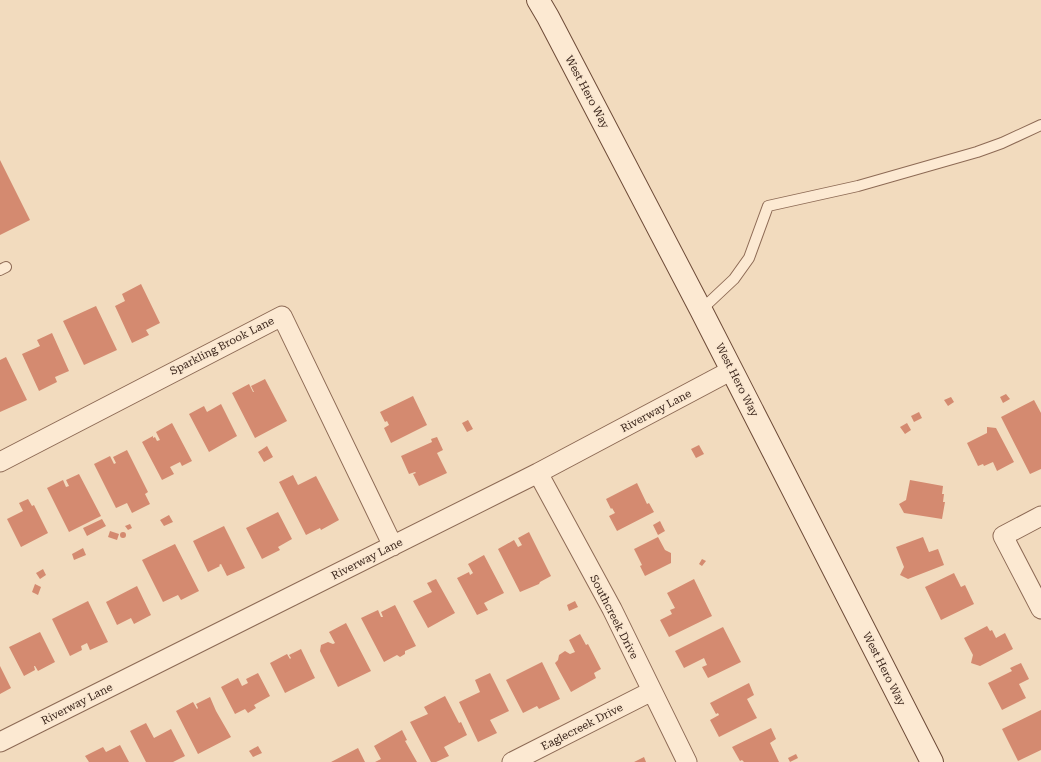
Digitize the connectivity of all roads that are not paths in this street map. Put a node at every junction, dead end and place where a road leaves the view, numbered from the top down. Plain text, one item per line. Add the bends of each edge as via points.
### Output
1 (538, 0) edge
2 (1041, 125) edge
3 (701, 310) junction
4 (732, 370) junction
5 (0, 462) edge
6 (538, 473) junction
7 (1041, 516) edge
8 (393, 546) junction
9 (1041, 609) edge
10 (652, 692) junction
11 (0, 742) edge
12 (512, 762) edge
13 (687, 762) edge
14 (932, 762) edge

1 - 3 main road, West Hero Way
2 - 3 lane via 977,152 866,184 768,206 749,258 734,279
3 - 4 main road, West Hero Way
4 - 6 street, Riverway Lane
4 - 14 main road, West Hero Way
5 - 8 street, Sparkling Brook Lane via 282,316
6 - 8 street, Riverway Lane
6 - 10 street, Southcreek Drive via 612,609
7 - 9 street via 1003,536
8 - 11 street, Riverway Lane
10 - 12 street, Eaglecreek Drive
10 - 13 street, Southcreek Drive

